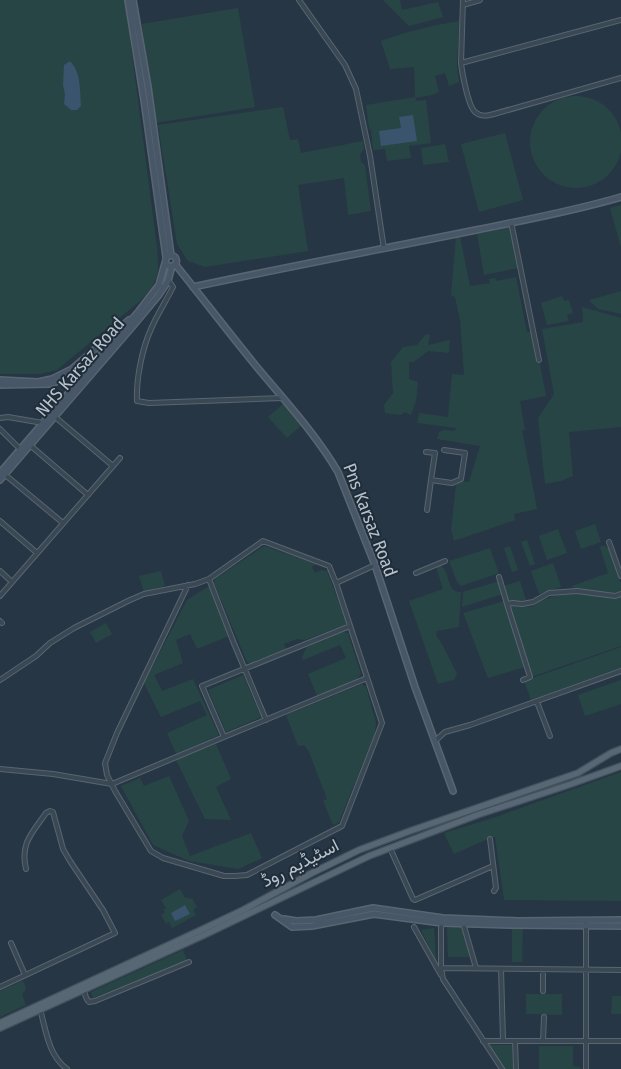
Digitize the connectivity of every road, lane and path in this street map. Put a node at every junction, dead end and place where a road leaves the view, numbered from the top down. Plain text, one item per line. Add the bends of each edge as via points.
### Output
1 (128, 0) edge
2 (133, 0) edge
3 (299, 0) edge
4 (480, 0) edge
5 (463, 2) edge
6 (621, 20) edge
7 (461, 62) junction
8 (621, 78) edge
9 (621, 197) edge
10 (511, 222) junction
11 (384, 249) junction
12 (167, 258) junction
13 (174, 265) junction
14 (168, 280) junction
15 (193, 286) junction
16 (139, 311) junction
17 (110, 350) junction
18 (539, 360) dead end
19 (72, 369) junction
20 (0, 380) edge
21 (0, 385) edge
22 (283, 398) junction
23 (53, 415) junction
24 (0, 418) edge
25 (43, 423) junction
26 (0, 430) edge
27 (26, 447) junction
28 (444, 450) dead end
29 (426, 452) dead end
30 (120, 458) dead end
31 (113, 466) junction
32 (2, 473) edge
33 (0, 480) edge
34 (431, 480) junction
35 (88, 495) junction
36 (427, 510) dead end
37 (0, 521) edge
38 (63, 523) junction
39 (609, 542) dead end
40 (37, 553) junction
41 (445, 562) dead end
42 (374, 565) junction
43 (0, 571) edge
44 (416, 573) dead end
45 (621, 576) edge
46 (499, 577) dead end
47 (208, 579) junction
48 (12, 582) junction
49 (336, 582) junction
50 (188, 585) junction
51 (621, 594) edge
52 (0, 596) edge
53 (507, 604) junction
54 (350, 626) junction
55 (245, 669) junction
56 (621, 672) edge
57 (367, 678) junction
58 (0, 680) edge
59 (522, 680) dead end
60 (537, 702) junction
61 (266, 720) junction
62 (550, 736) dead end
63 (224, 737) junction
64 (434, 741) junction
65 (621, 748) edge
66 (621, 762) edge
67 (621, 766) edge
68 (0, 769) edge
69 (607, 771) junction
70 (112, 784) junction
71 (453, 791) dead end
72 (490, 839) dead end
73 (390, 848) junction
74 (493, 866) junction
75 (26, 869) dead end
76 (494, 891) dead end
77 (274, 915) dead end
78 (442, 920) junction
79 (621, 920) edge
80 (463, 923) junction
81 (518, 923) junction
82 (586, 923) junction
83 (621, 926) edge
84 (414, 927) dead end
85 (11, 943) dead end
86 (189, 962) dead end
87 (442, 968) junction
88 (476, 968) junction
89 (501, 969) junction
90 (543, 969) junction
91 (586, 970) junction
92 (621, 970) edge
93 (25, 975) junction
94 (443, 979) junction
95 (0, 987) edge
96 (84, 989) junction
97 (543, 991) dead end
98 (40, 1009) junction
99 (544, 1017) dead end
100 (0, 1023) edge
101 (0, 1028) edge
102 (503, 1040) junction
103 (483, 1041) junction
104 (515, 1041) junction
105 (544, 1041) junction
106 (586, 1041) junction
107 (621, 1041) edge
108 (68, 1069) edge
109 (502, 1069) edge
110 (516, 1069) edge
111 (586, 1069) edge

1 - 12 street, NHS Karsaz Road
2 - 12 street, NHS Karsaz Road via 148,87
3 - 11 street via 345,65 356,89
4 - 5 street
5 - 7 street
6 - 7 street
7 - 8 street via 472,108 476,114 485,116
9 - 10 street
10 - 11 street
10 - 18 street
11 - 15 street
12 - 13 street via 168,266
12 - 13 street via 176,258
12 - 16 street, NHS Karsaz Road via 159,285
13 - 14 street, NHS Karsaz Road
13 - 15 street, Pns Karsaz Road
14 - 17 street, NHS Karsaz Road via 158,296
14 - 22 street via 173,287 150,330 141,361 137,401
15 - 22 street, Pns Karsaz Road
16 - 17 street, NHS Karsaz Road
16 - 19 street
17 - 23 street, NHS Karsaz Road
19 - 20 street via 38,382
19 - 21 street via 50,384
22 - 42 street, Pns Karsaz Road via 331,459
23 - 25 street, NHS Karsaz Road
23 - 27 street, NHS Karsaz Road
23 - 31 street
24 - 25 street
25 - 27 street, NHS Karsaz Road
26 - 27 street
27 - 32 street, NHS Karsaz Road
27 - 35 street
28 - 34 street via 465,453 461,480 452,483
29 - 34 street via 435,453
30 - 31 street
31 - 35 street
32 - 33 street, NHS Karsaz Road
32 - 38 street
34 - 36 street
35 - 38 street
37 - 40 street
38 - 40 street
39 - 45 street
40 - 48 street
41 - 44 street
42 - 49 street
42 - 64 street, Pns Karsaz Road
43 - 48 street
46 - 53 street
47 - 49 street via 263,541 328,566
47 - 50 street
47 - 55 street
48 - 52 street
49 - 54 street
50 - 58 street via 144,594 74,628
50 - 70 street via 105,763
51 - 53 street via 615,596 577,590 549,593 534,602
53 - 59 street via 530,677
54 - 55 street
54 - 57 street
55 - 61 street
55 - 63 street via 202,686
56 - 60 street
57 - 61 street
57 - 70 street via 382,723 342,826 246,875 224,876 163,858 151,851
60 - 62 street
60 - 64 street via 445,732
61 - 63 street
63 - 70 street
64 - 71 street, Pns Karsaz Road
65 - 100 main road, اسٹیڈیم روڈ via 578,773 359,850 208,927
66 - 69 main road
67 - 69 main road, اسٹیڈیم روڈ
68 - 70 street
69 - 73 main road, اسٹیڈیم روڈ
72 - 74 street
73 - 74 street via 415,900
73 - 96 main road, اسٹیڈیم روڈ
74 - 76 street
75 - 93 street via 23,855 26,844 46,813 53,812 63,848 115,933
77 - 78 street via 296,921 316,920 373,908
78 - 80 street
78 - 81 street
78 - 87 street
79 - 82 street
80 - 81 street
80 - 88 street
81 - 82 street
82 - 83 street
82 - 91 street
84 - 94 street
85 - 93 street
86 - 96 street via 89,1002
87 - 88 street
87 - 94 street
88 - 89 street
89 - 90 street
89 - 102 street
90 - 91 street
90 - 97 street
91 - 92 street
91 - 106 street
93 - 95 street
94 - 103 street
96 - 98 main road, اسٹیڈیم روڈ
98 - 101 main road, اسٹیڈیم روڈ
98 - 108 street via 54,1055
99 - 105 street
102 - 103 street
102 - 104 street
103 - 109 street
104 - 105 street
104 - 110 street
105 - 106 street
106 - 107 street
106 - 111 street

